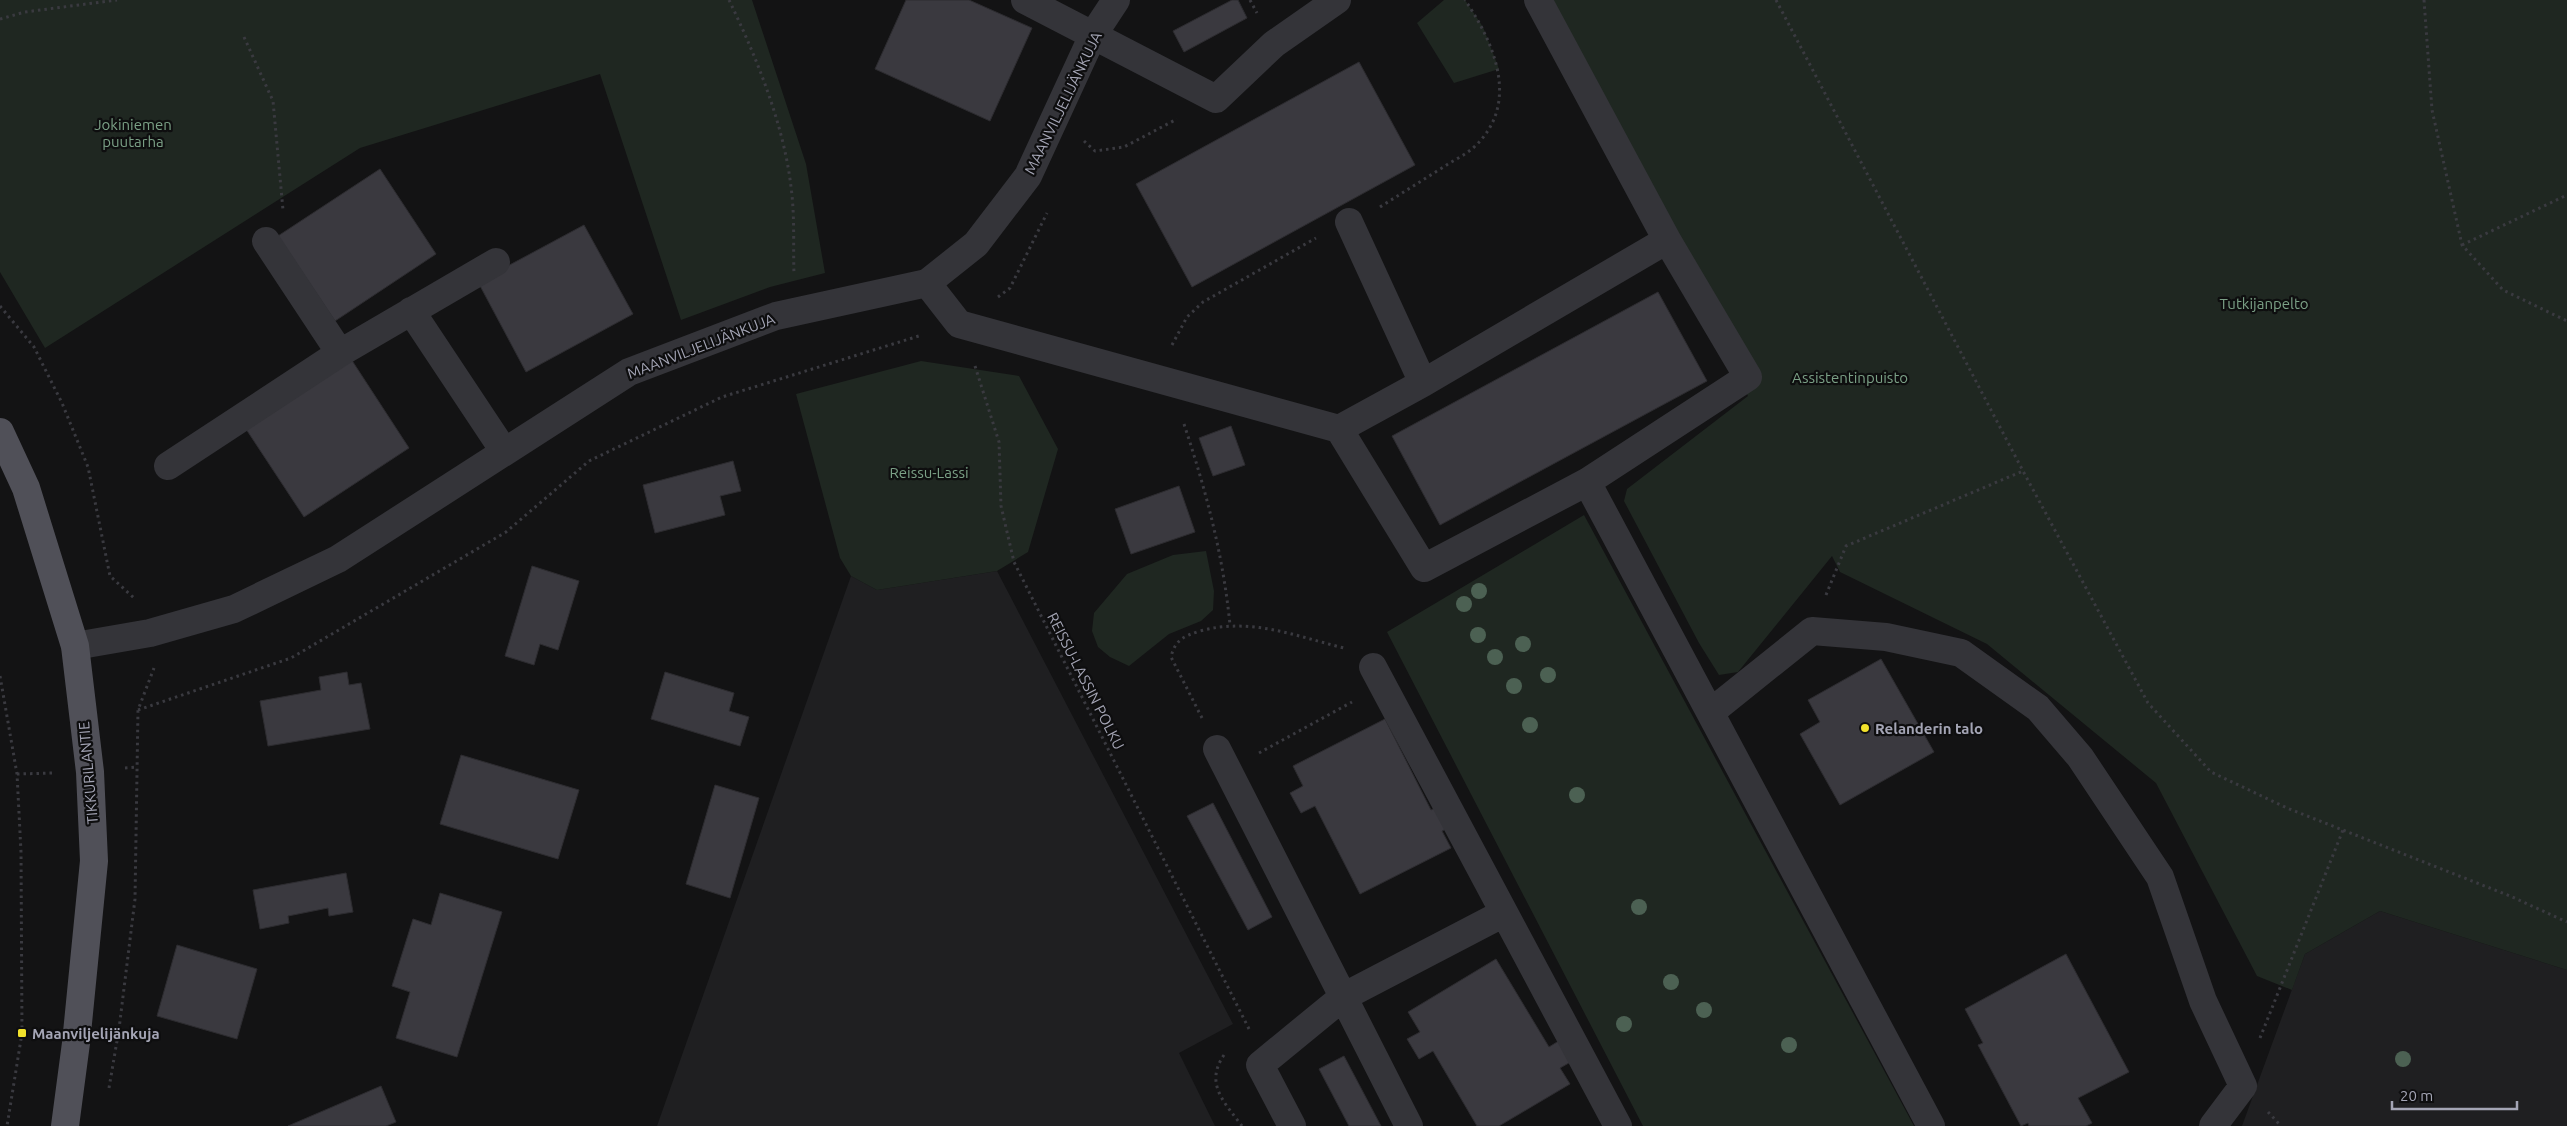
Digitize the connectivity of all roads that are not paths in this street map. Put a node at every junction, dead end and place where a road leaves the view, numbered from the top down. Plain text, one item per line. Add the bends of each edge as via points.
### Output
1 (1025, 0) edge
2 (1116, 0) edge
3 (1337, 0) edge
4 (1538, 0) edge
5 (1093, 35) junction
6 (1349, 222) dead end
7 (1667, 240) junction
8 (266, 242) road end
9 (496, 262) dead end
10 (927, 283) junction
11 (411, 312) junction
12 (340, 353) junction
13 (1423, 383) junction
14 (1339, 429) junction
15 (0, 432) edge
16 (504, 451) junction
17 (168, 466) dead end
18 (1587, 482) junction
19 (75, 646) junction
20 (1378, 676) road end
21 (1711, 712) junction
22 (1222, 759) road end
23 (1504, 913) junction
24 (1343, 997) junction
25 (65, 1126) edge
26 (1292, 1126) edge
27 (1409, 1126) edge
28 (1618, 1126) edge
29 (1931, 1126) edge
30 (2213, 1126) edge

1 - 5 street
2 - 5 street, MAANVILJELIJÄNKUJA
3 - 5 street via 1274,44 1216,98
4 - 7 street
5 - 10 street, MAANVILJELIJÄNKUJA via 1028,176 976,244
6 - 13 street
7 - 13 street
7 - 18 street via 1748,376
8 - 12 street
9 - 11 street
10 - 14 street via 959,324
10 - 16 street, MAANVILJELIJÄNKUJA via 776,316 630,372
11 - 12 street
11 - 16 street
12 - 17 street
13 - 14 street
14 - 18 street via 1424,568
15 - 19 main road, TIKKURILANTIE via 26,488
16 - 19 street, MAANVILJELIJÄNKUJA via 338,559 234,609 150,633
18 - 21 street
19 - 25 main road, TIKKURILANTIE via 90,772 94,861
20 - 23 street
21 - 29 street
21 - 30 street via 1812,631 1886,637 1961,653 2038,708 2080,757 2160,877 2203,1001 2243,1086
22 - 24 street
23 - 24 street
23 - 28 street
24 - 26 street via 1260,1064
24 - 27 street

